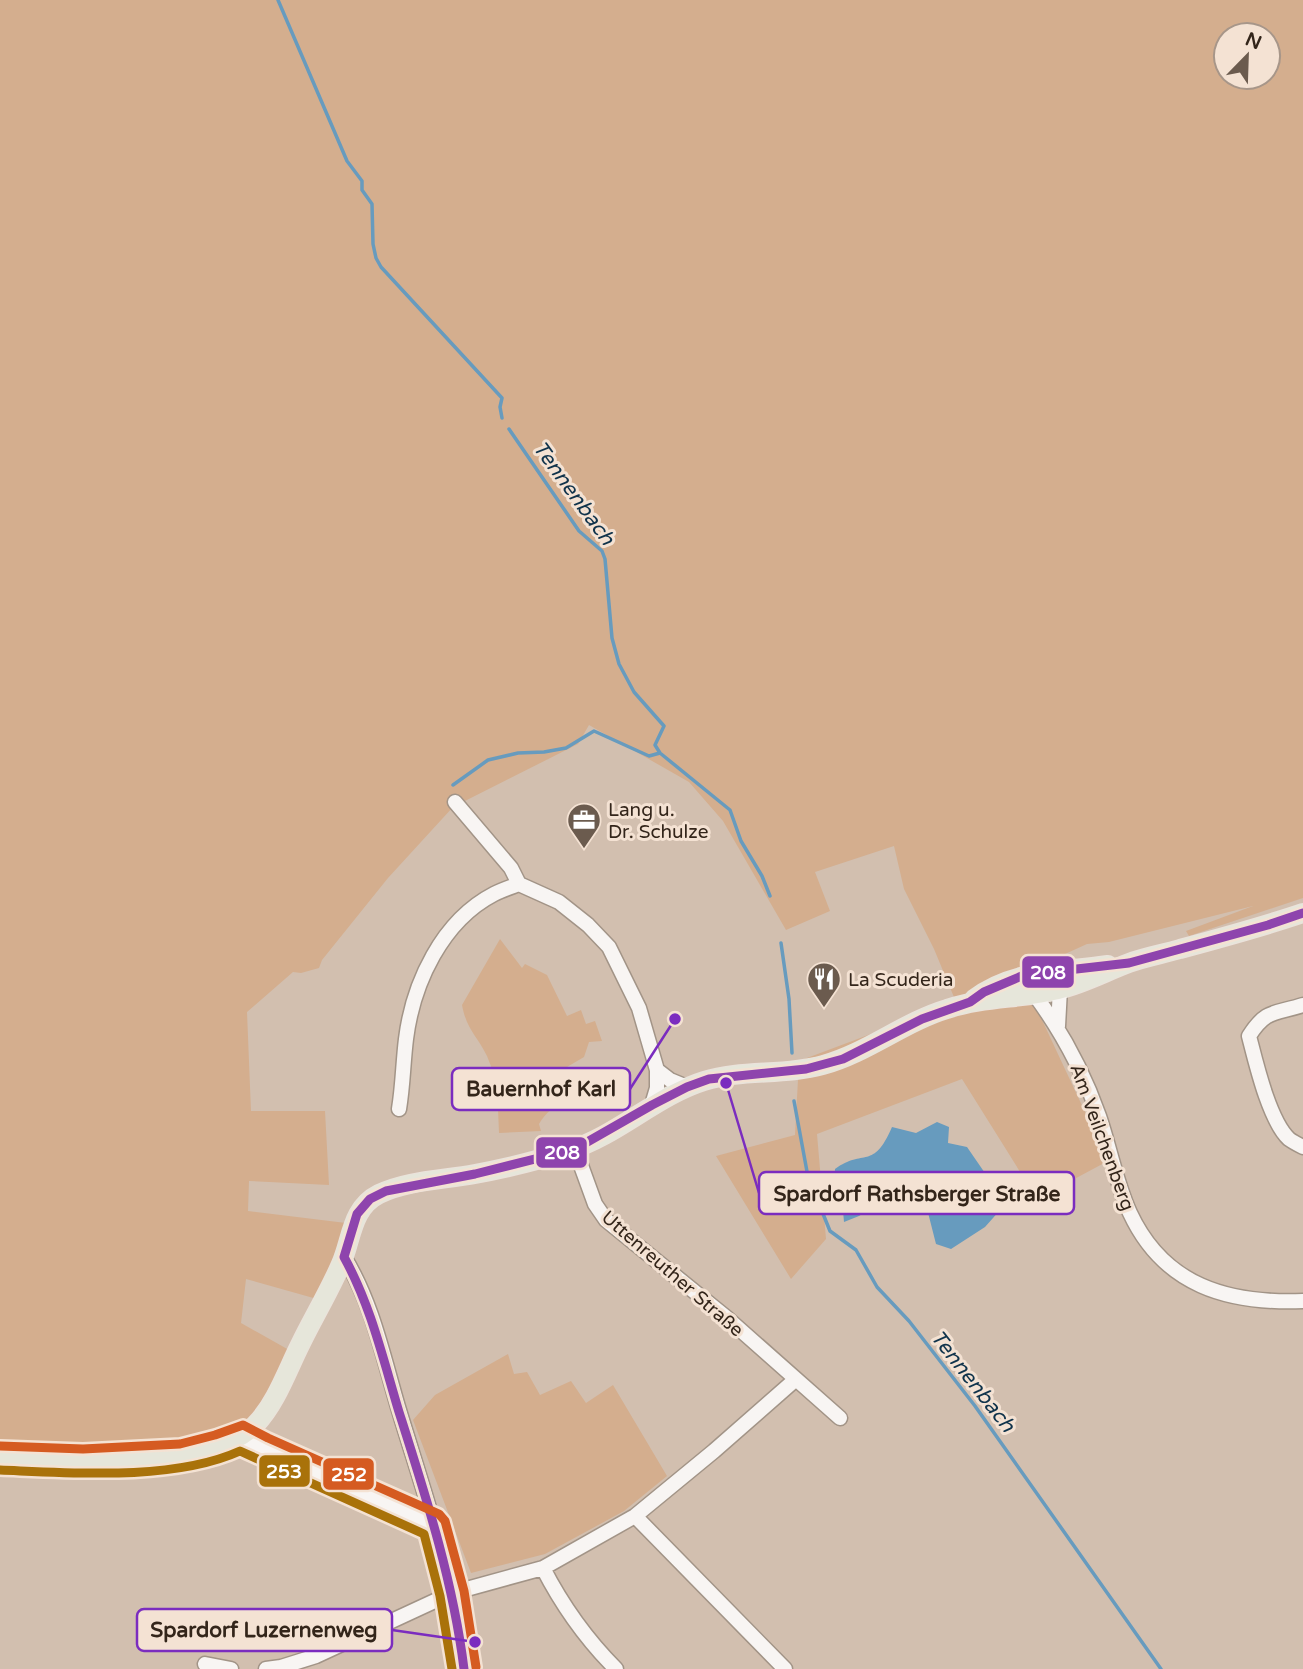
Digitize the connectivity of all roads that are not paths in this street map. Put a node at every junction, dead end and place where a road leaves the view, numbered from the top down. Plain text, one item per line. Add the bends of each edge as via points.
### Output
1 (455, 802) dead end
2 (519, 884) junction
3 (1303, 913) edge
4 (1129, 963) junction
5 (1044, 971) junction
6 (1060, 989) junction
7 (1034, 994) junction
8 (970, 1002) junction
9 (1303, 1005) edge
10 (1058, 1026) junction
11 (657, 1070) junction
12 (687, 1087) junction
13 (652, 1105) junction
14 (399, 1109) dead end
15 (1303, 1147) edge
16 (575, 1149) junction
17 (345, 1257) junction
18 (1303, 1301) edge
19 (796, 1379) junction
20 (840, 1418) dead end
21 (241, 1437) junction
22 (0, 1458) edge
23 (635, 1516) junction
24 (434, 1525) junction
25 (543, 1567) junction
26 (452, 1593) junction
27 (205, 1664) dead end
28 (231, 1669) edge
29 (266, 1669) edge
30 (464, 1669) edge
31 (616, 1669) edge
32 (785, 1669) edge

1 - 2 street via 511,868
2 - 11 street via 559,902 609,947 639,1008
2 - 14 street via 472,910 448,932 429,964 409,1022
3 - 4 main road
4 - 5 main road
4 - 6 main road
5 - 6 main road
5 - 7 main road via 1036,978
5 - 8 main road via 1009,980
6 - 7 main road
6 - 10 street
7 - 8 main road
7 - 10 street, Am Veilchenberg
8 - 12 main road via 932,1014 825,1065 709,1079
9 - 15 street via 1259,1019 1249,1036 1278,1123
10 - 18 street, Am Veilchenberg via 1099,1115 1130,1212 1164,1262 1185,1278 1217,1292 1255,1301
11 - 12 street
11 - 13 street
12 - 13 main road
13 - 16 main road
16 - 17 main road via 378,1195 357,1214
16 - 19 street, Uttenreuther Straße via 595,1204 606,1220
17 - 21 main road via 274,1397
17 - 24 street via 364,1296
19 - 20 street, Uttenreuther Straße
19 - 23 street
21 - 22 main road via 194,1454 83,1461
21 - 24 street
23 - 25 street
23 - 32 street
24 - 26 street
25 - 26 street
25 - 31 street via 594,1647
26 - 29 street via 316,1656
26 - 30 street
27 - 28 street

